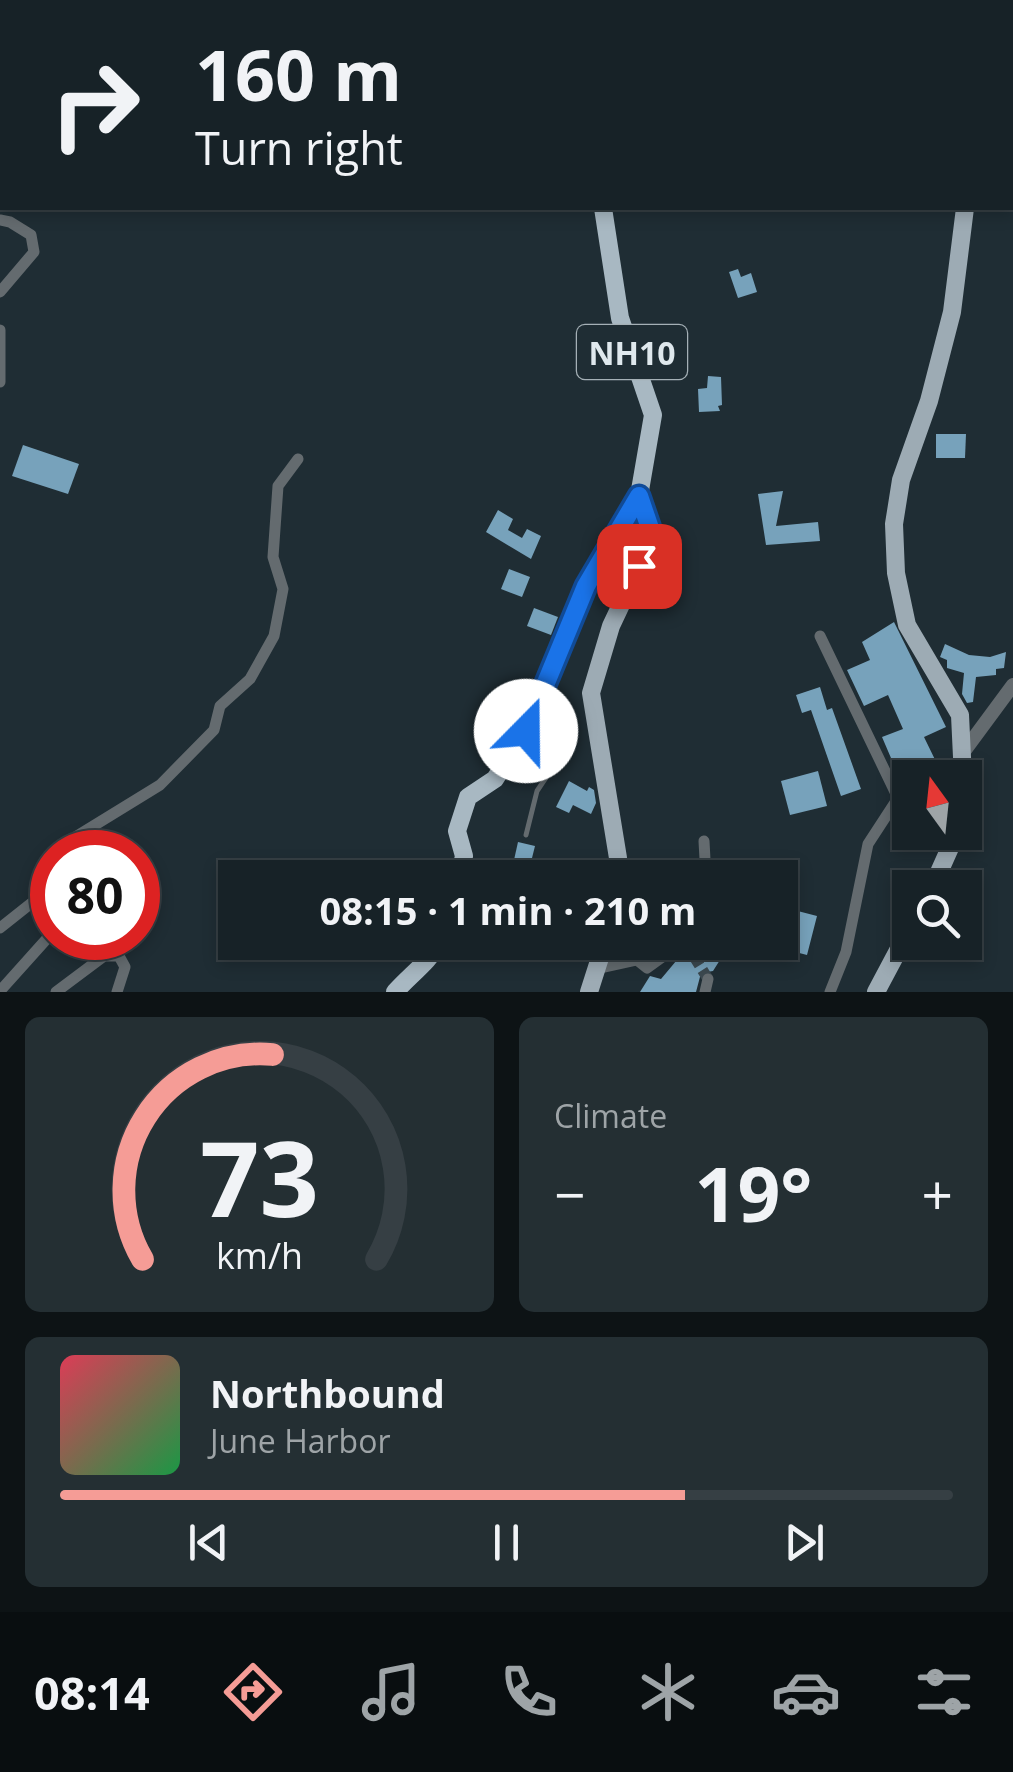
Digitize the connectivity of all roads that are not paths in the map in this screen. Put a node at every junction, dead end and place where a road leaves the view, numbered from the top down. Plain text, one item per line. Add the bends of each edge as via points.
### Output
1 (603, 210) edge
2 (965, 210) edge
3 (0, 220) edge
4 (0, 292) edge
5 (0, 330) edge
6 (0, 382) edge
7 (298, 459) dead end
8 (639, 496) junction
9 (820, 636) dead end
10 (1013, 685) edge
11 (535, 714) junction
12 (962, 754) junction
13 (962, 760) edge
14 (88, 830) edge
15 (526, 834) dead end
16 (704, 841) dead end
17 (463, 860) edge
18 (618, 860) edge
19 (705, 860) edge
20 (30, 904) edge
21 (0, 928) edge
22 (30, 958) edge
23 (428, 960) edge
24 (599, 960) edge
25 (637, 960) joint
26 (658, 960) edge
27 (893, 960) edge
28 (596, 969) junction
29 (0, 991) edge
30 (56, 992) edge
31 (117, 992) edge
32 (394, 992) edge
33 (588, 992) edge
34 (830, 992) edge
35 (876, 992) edge

1 - 8 highway, NH10 via 620,318 653,415
2 - 12 main road via 952,312 894,524 907,625 960,715
3 - 4 street via 31,235 34,252
5 - 6 street
7 - 14 street via 278,486 273,557 283,589 274,636 250,679 220,706 214,730 160,786
8 - 11 highway, NH10 via 586,586
8 - 18 main road via 653,537 611,626 590,693
9 - 34 street via 898,798 868,844 846,952
10 - 12 street
11 - 15 lane via 566,740 537,791
11 - 17 highway, NH10 via 496,779 468,797 457,830
12 - 13 main road
16 - 19 street
20 - 21 street
22 - 29 street
23 - 32 highway
24 - 28 main road
25 - 26 street via 646,968
25 - 28 street
27 - 35 main road
28 - 33 main road
30 - 31 street via 104,956 119,956 125,968

